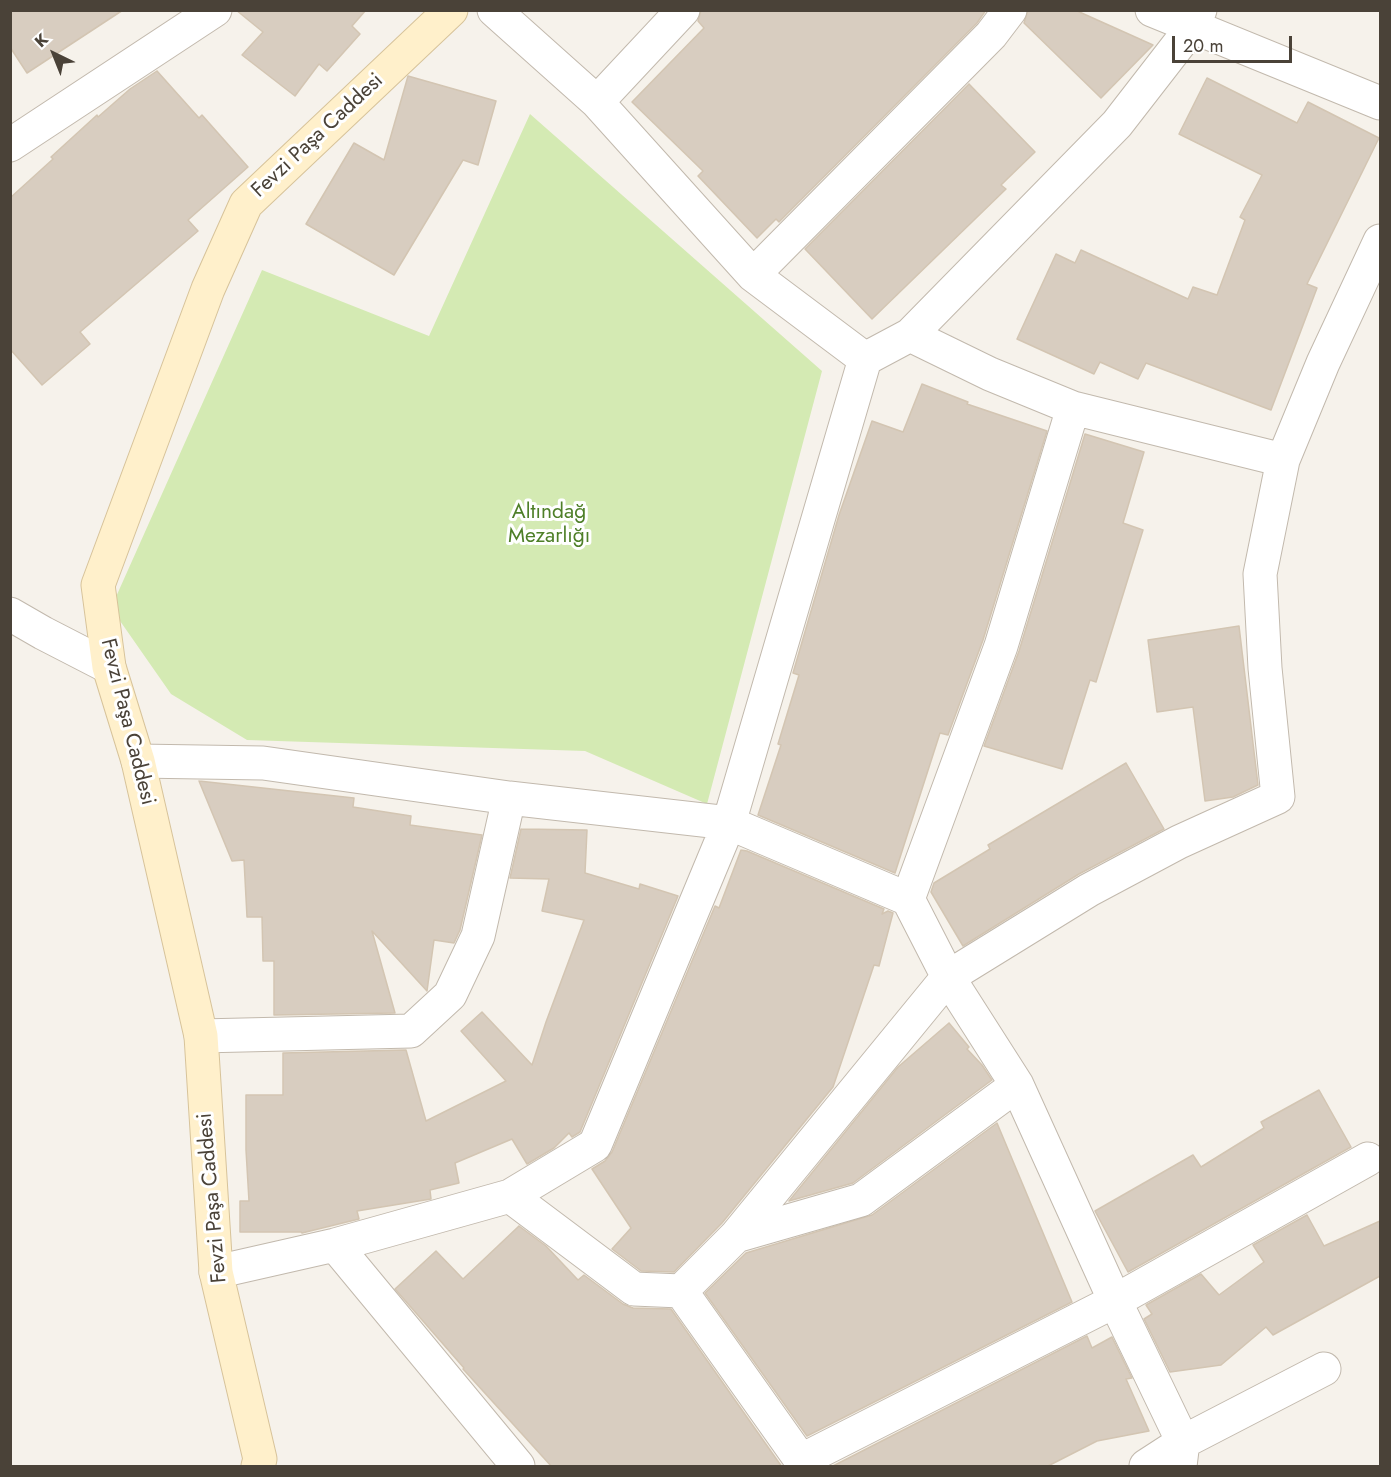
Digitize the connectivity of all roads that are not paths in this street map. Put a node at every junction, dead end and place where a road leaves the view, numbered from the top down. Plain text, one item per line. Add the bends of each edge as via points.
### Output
1 (215, 10) edge
2 (452, 10) edge
3 (494, 10) edge
4 (683, 10) edge
5 (1010, 10) edge
6 (1152, 10) edge
7 (1197, 18) edge
8 (597, 102) junction
9 (1380, 103) edge
10 (10, 145) edge
11 (1380, 241) edge
12 (753, 275) junction
13 (910, 335) junction
14 (865, 359) junction
15 (1073, 408) junction
16 (1283, 460) junction
17 (10, 614) edge
18 (109, 667) junction
19 (138, 761) junction
20 (509, 798) junction
21 (729, 823) junction
22 (908, 899) junction
23 (948, 977) junction
24 (201, 1036) junction
25 (1017, 1085) junction
26 (1368, 1159) dead end
27 (510, 1196) junction
28 (736, 1236) junction
29 (335, 1245) junction
30 (216, 1272) junction
31 (681, 1291) junction
32 (1115, 1301) junction
33 (1324, 1369) dead end
34 (1181, 1454) edge
35 (803, 1463) edge
36 (258, 1467) edge
37 (518, 1467) edge
38 (1146, 1467) edge

1 - 10 street
2 - 18 street, Fevzi Paşa Caddesi via 246,204 208,289 98,585
3 - 8 street
4 - 8 street
5 - 12 street via 991,35
6 - 7 street
7 - 9 street
7 - 13 street via 1117,124
8 - 12 street
11 - 16 street
12 - 14 street
13 - 14 street
13 - 15 street
14 - 21 street
15 - 16 street
15 - 22 street via 1001,646
16 - 23 street via 1260,574 1278,797 1179,842 1089,890
17 - 18 street
18 - 19 street, Fevzi Paşa Caddesi
19 - 20 street via 263,763
19 - 24 street, Fevzi Paşa Caddesi
20 - 21 street
20 - 24 street via 478,936 450,995 411,1031
21 - 22 street
21 - 27 street via 596,1145
22 - 23 street
23 - 25 street
23 - 28 street
24 - 30 street, Fevzi Paşa Caddesi
25 - 28 street via 861,1200
25 - 32 street
26 - 32 street
27 - 29 street
27 - 31 street via 634,1289
28 - 31 street
29 - 30 street
29 - 37 street
30 - 36 street, Fevzi Paşa Caddesi via 260,1459
31 - 35 street
32 - 34 street
32 - 35 street
33 - 34 street
34 - 38 street

